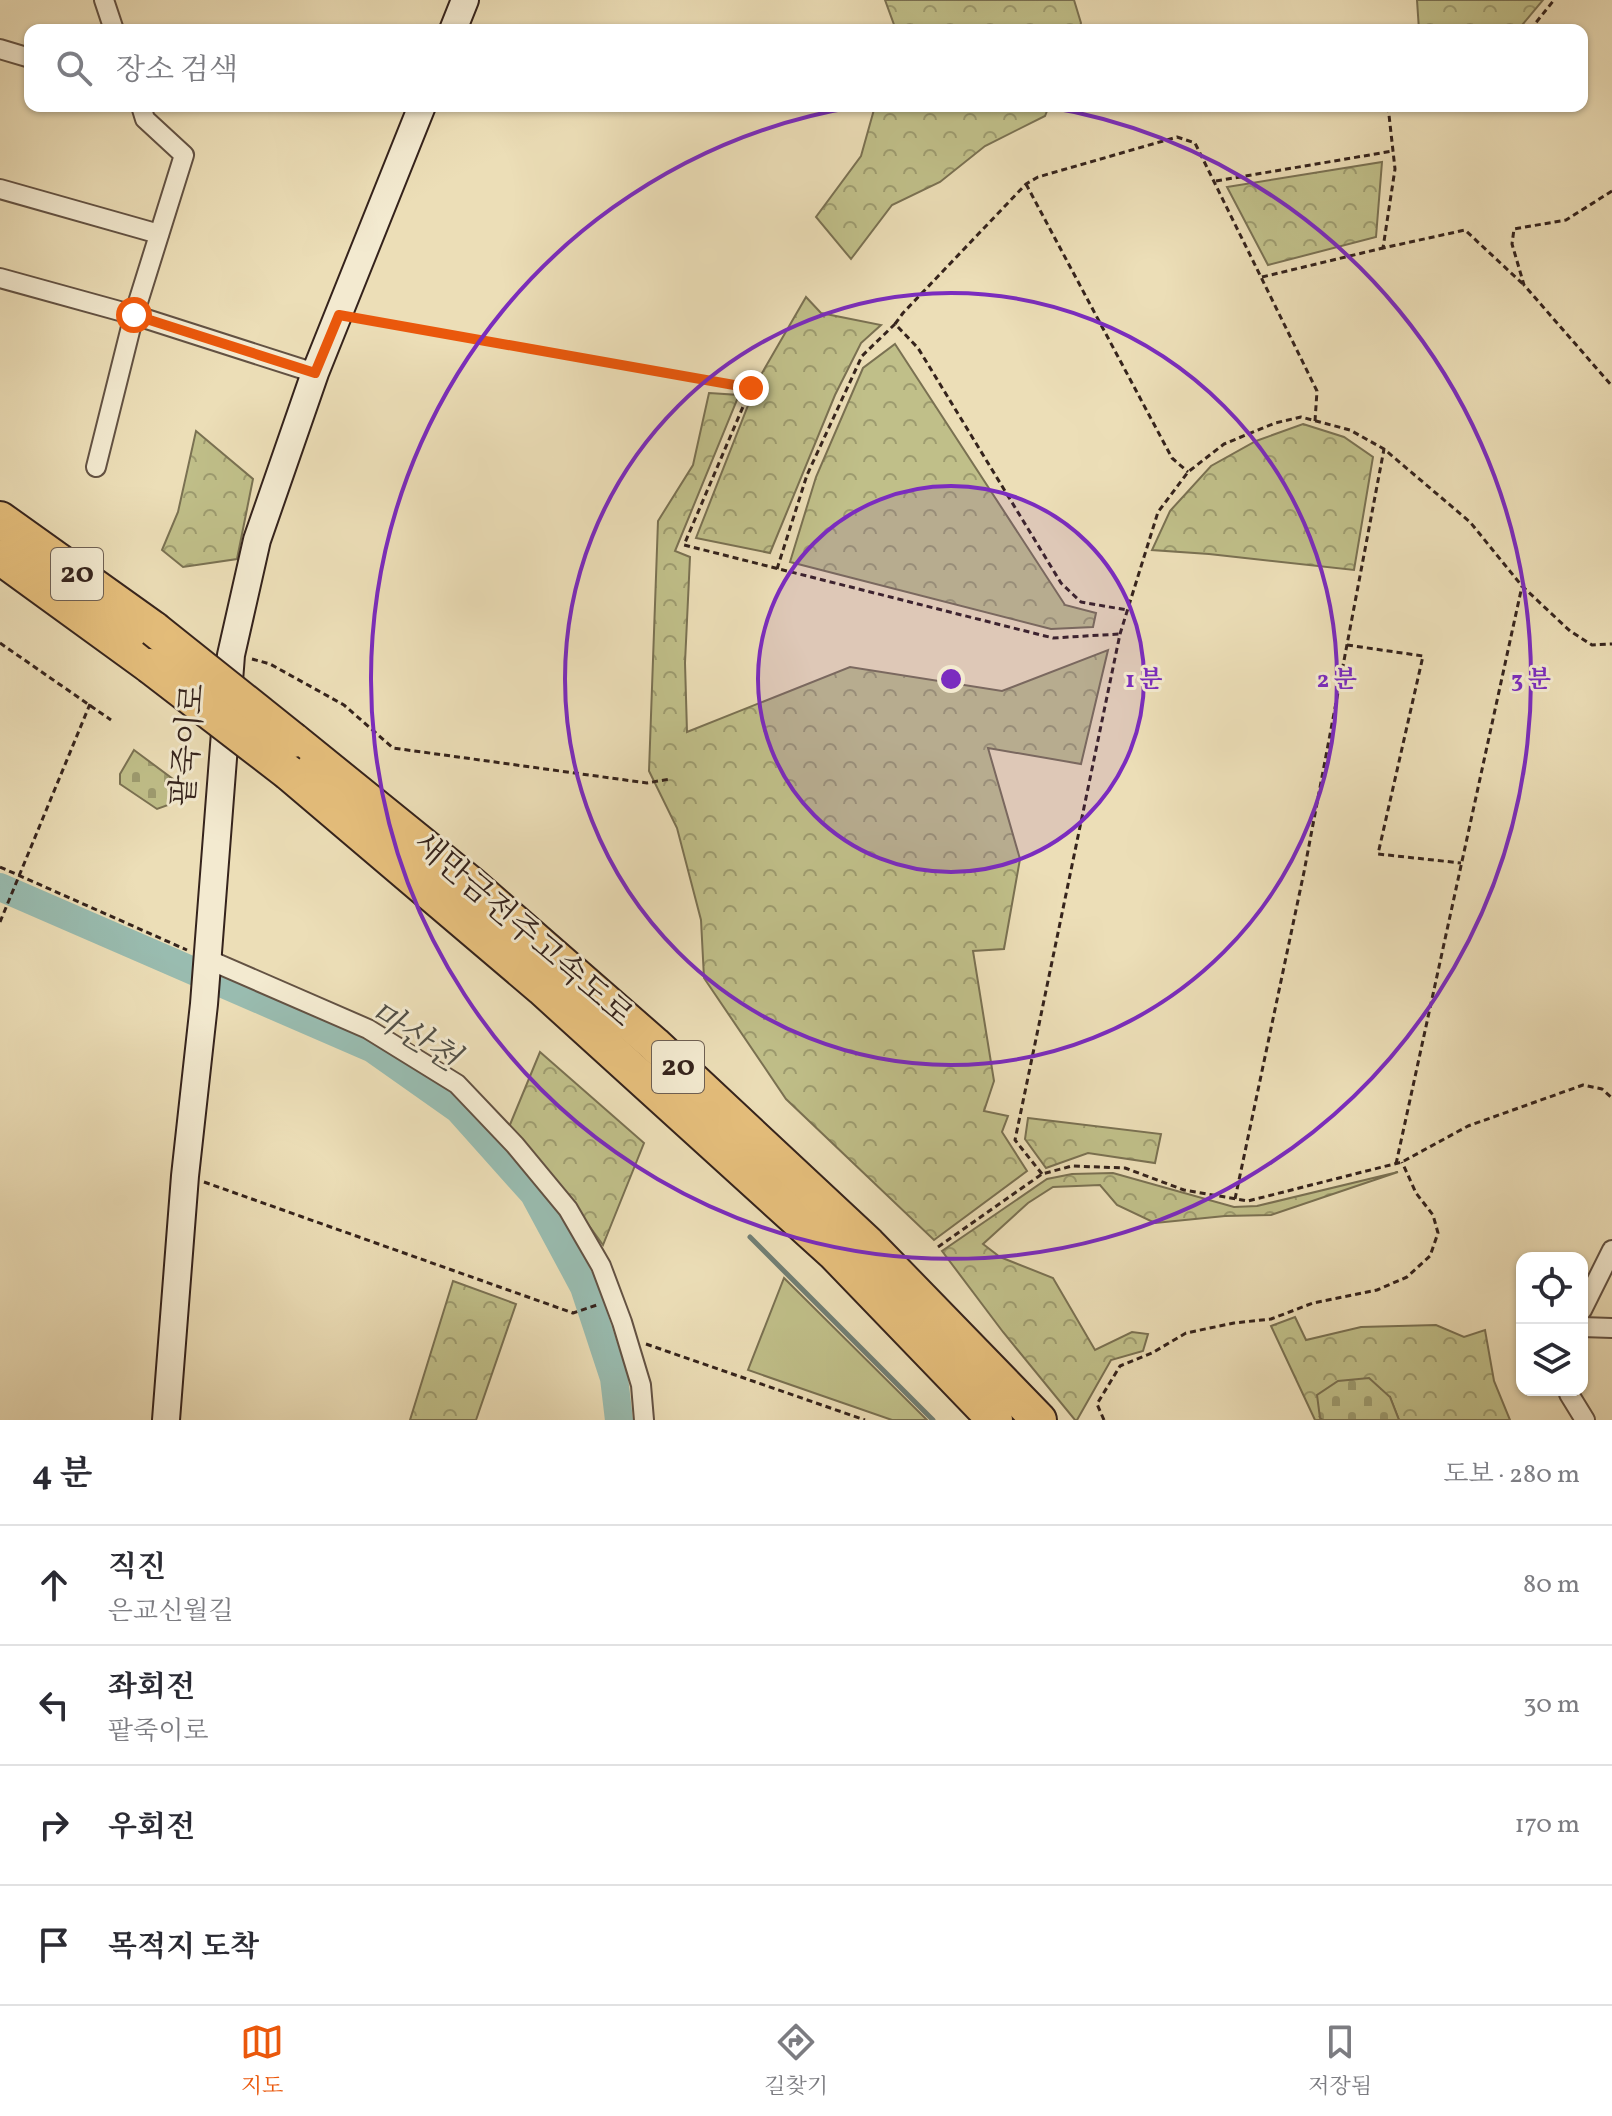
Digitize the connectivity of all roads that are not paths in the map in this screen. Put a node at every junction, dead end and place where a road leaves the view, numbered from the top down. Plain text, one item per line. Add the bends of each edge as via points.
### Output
1 (104, 0) edge
2 (465, 0) edge
3 (112, 24) edge
4 (455, 24) edge
5 (0, 49) edge
6 (24, 56) edge
7 (143, 112) edge
8 (420, 112) edge
9 (0, 189) edge
10 (159, 234) junction
11 (0, 278) edge
12 (134, 315) junction
13 (315, 373) junction
14 (96, 467) dead end
15 (0, 519) edge
16 (0, 557) edge
17 (291, 756) junction
18 (206, 962) junction
19 (1612, 1250) edge
20 (1588, 1298) edge
21 (1588, 1327) edge
22 (1612, 1328) edge
23 (1570, 1396) edge
24 (166, 1420) edge
25 (644, 1420) edge
26 (995, 1420) edge
27 (1039, 1420) edge
28 (1585, 1420) edge

1 - 3 street
2 - 4 street
5 - 6 street
7 - 10 street via 184,155
8 - 13 street, 팥죽이로
9 - 10 street
10 - 12 street
11 - 12 street
12 - 13 street
12 - 14 street
13 - 18 street, 팥죽이로 via 257,540 231,655
15 - 17 highway, 새만금전주고속도로 / 20, bridge via 154,629
16 - 17 highway, 새만금전주고속도로 / 20, bridge via 150,666
17 - 26 highway, 새만금전주고속도로 / 20 via 835,1254
17 - 27 highway, 새만금전주고속도로 / 20 via 472,885 654,1044 868,1244
18 - 24 street, 팥죽이로
18 - 25 street via 368,1029 457,1084 568,1209 601,1266 641,1385
19 - 20 street
21 - 22 street
23 - 28 street

